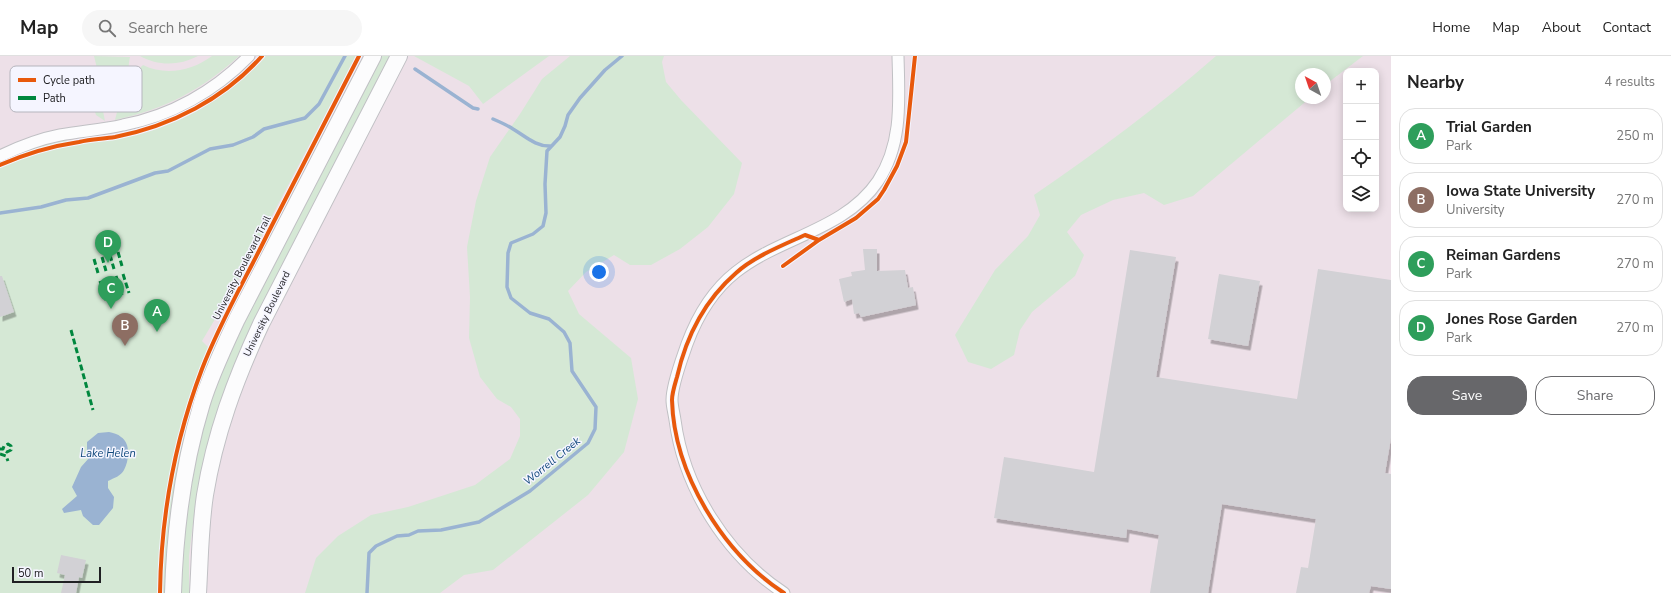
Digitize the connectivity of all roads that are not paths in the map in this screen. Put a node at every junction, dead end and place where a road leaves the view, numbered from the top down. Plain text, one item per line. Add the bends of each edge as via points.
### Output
1 (249, 56) edge
2 (373, 56) edge
3 (399, 56) edge
4 (898, 56) edge
5 (0, 156) edge
6 (174, 593) edge
7 (198, 593) edge
8 (784, 593) edge

1 - 5 street via 217,84 150,119 122,126 59,135
2 - 6 main road via 237,319 202,403 181,491
3 - 7 main road, University Boulevard via 240,368 213,454 205,496
4 - 8 street via 897,134 890,161 878,182 852,209 770,251 737,272 720,288 701,312 690,337 672,399 682,458 711,520 752,567

